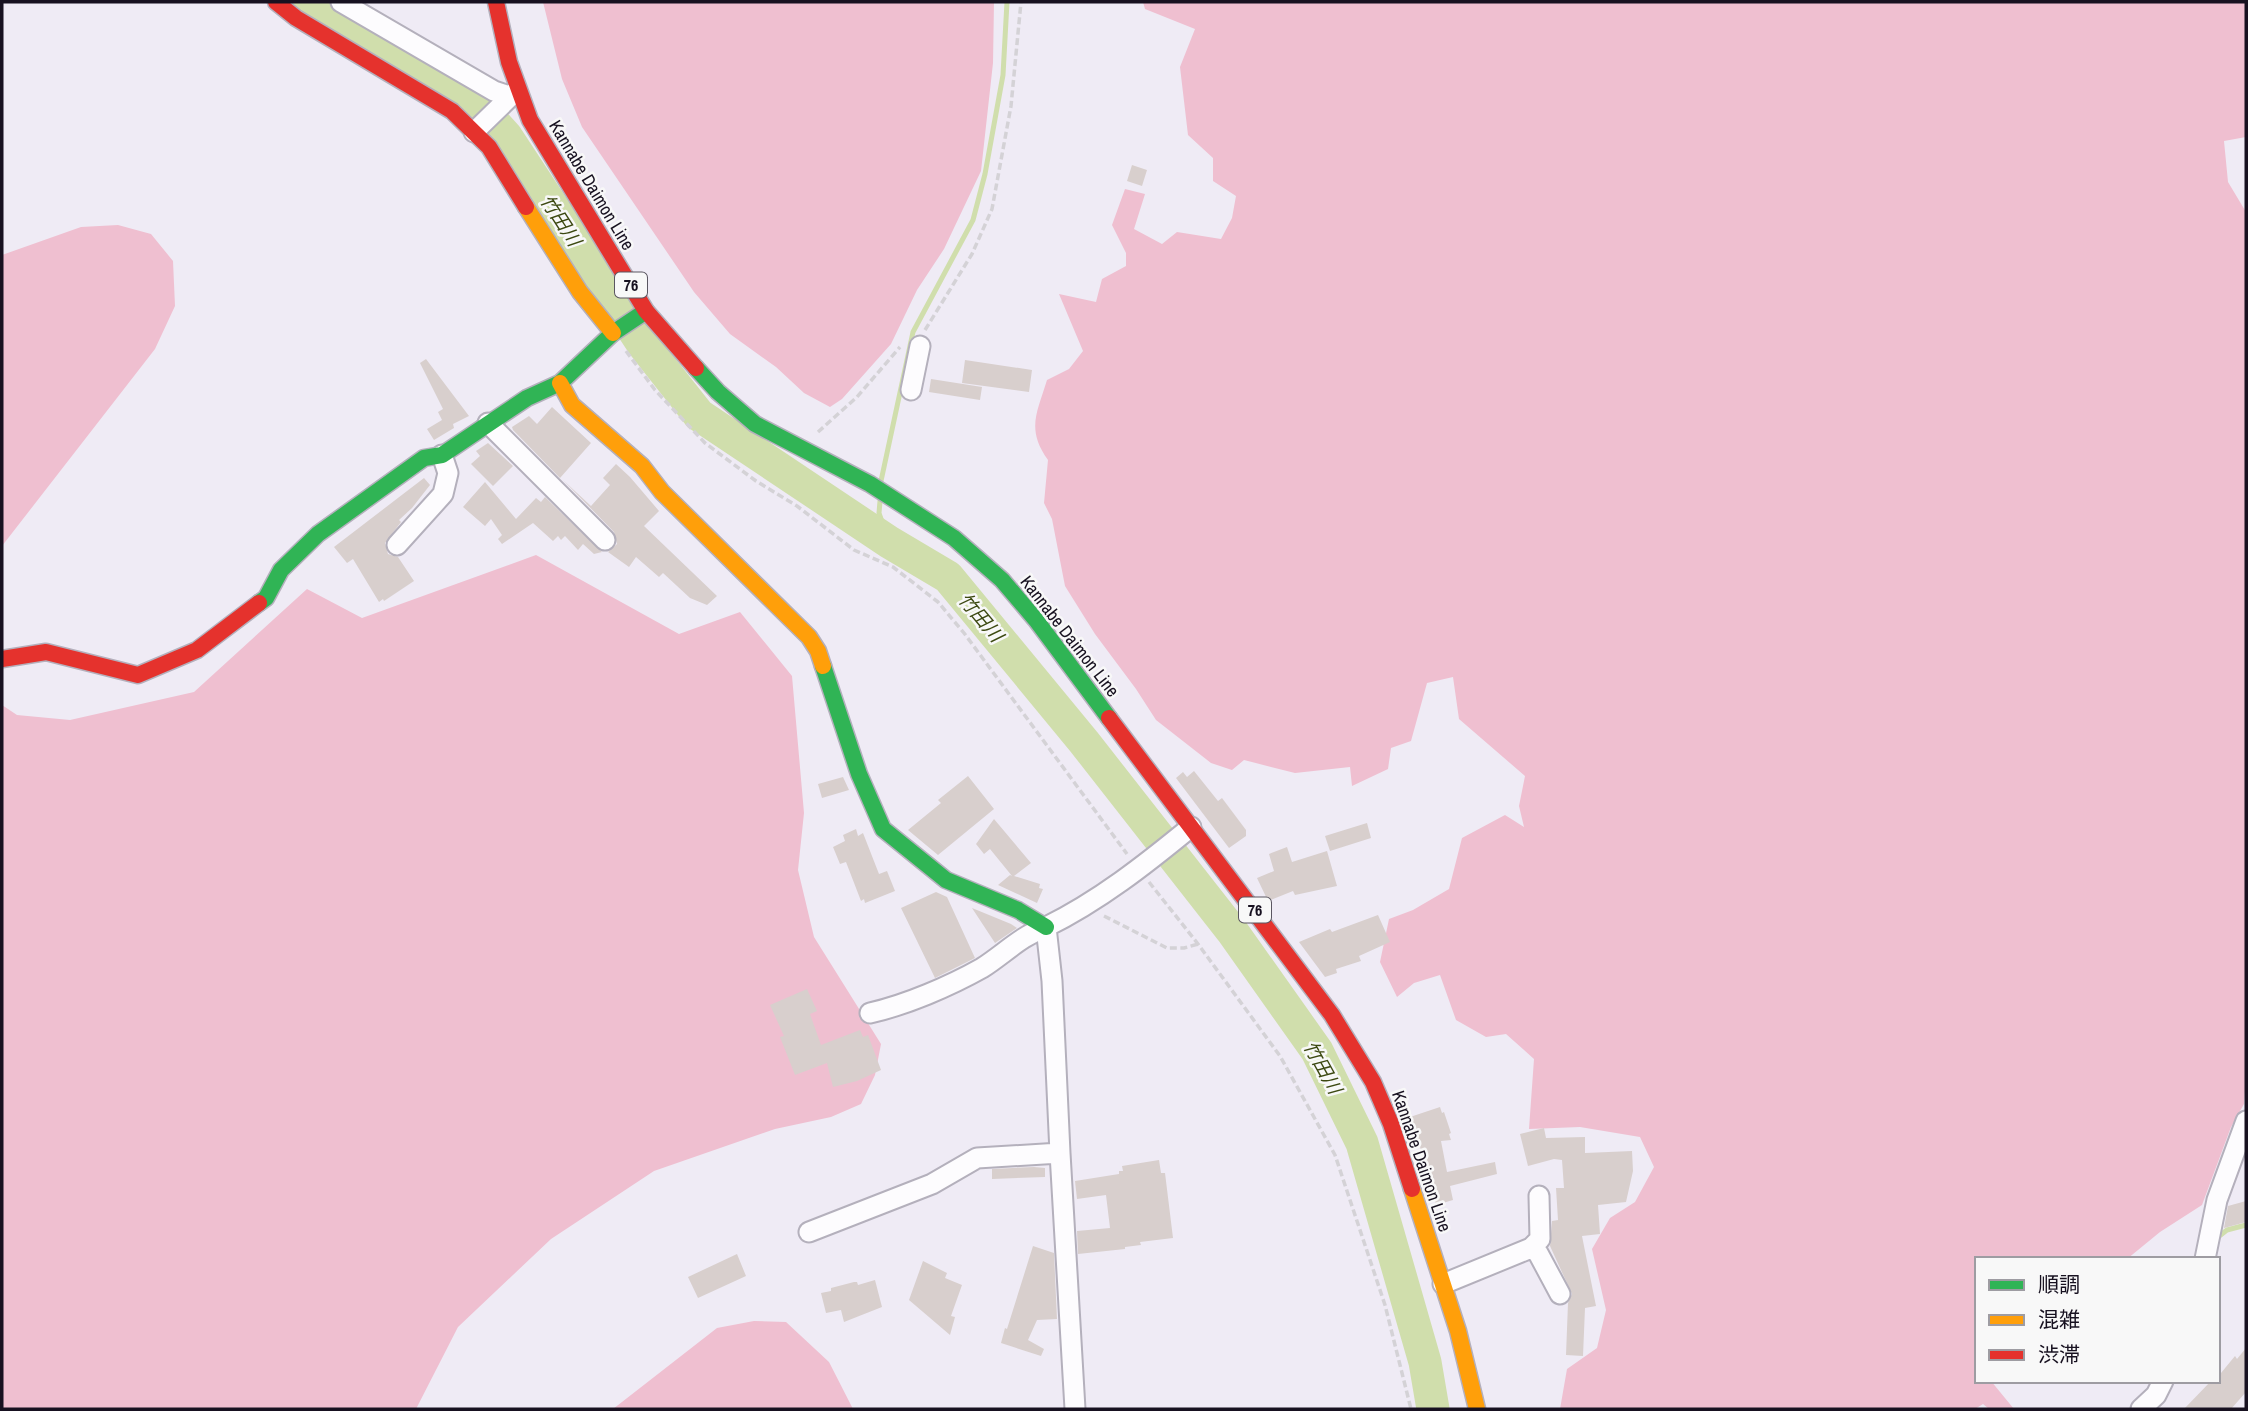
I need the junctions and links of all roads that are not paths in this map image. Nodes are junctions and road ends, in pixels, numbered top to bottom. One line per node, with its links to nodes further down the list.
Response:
1 (276, 2): 5 (street)
2 (341, 2): 4 (street)
3 (496, 2): 4 (street, Kannabe Daimon Line / 76)
4 (509, 97): 5 (street); 6 (street, Kannabe Daimon Line / 76)
5 (476, 130): 7 (street)
6 (641, 314): 7 (street); 16 (street, Kannabe Daimon Line / 76)
7 (615, 332): 9 (street)
8 (913, 345): 10 (street)
9 (560, 383): 11 (street); 17 (street)
10 (911, 390)
11 (488, 423): 12 (street); 13 (street)
12 (442, 455): 14 (street); 15 (street)
13 (605, 540)
14 (397, 545)
15 (2, 659)
16 (1186, 831): 17 (street); 25 (street, Kannabe Daimon Line / 76)
17 (1046, 927): 18 (street); 20 (street)
18 (870, 1013)
19 (2246, 1121): 24 (street)
20 (1060, 1153): 22 (street); 28 (street)
21 (1539, 1196): 23 (street)
22 (810, 1232)
23 (1531, 1248): 25 (street); 26 (street)
24 (2205, 1257)
25 (1443, 1284): 29 (street, Kannabe Daimon Line / 76)
26 (1560, 1294)
27 (2162, 1383): 30 (street)
28 (1075, 1409)
29 (1477, 1409)
30 (2141, 1409)

